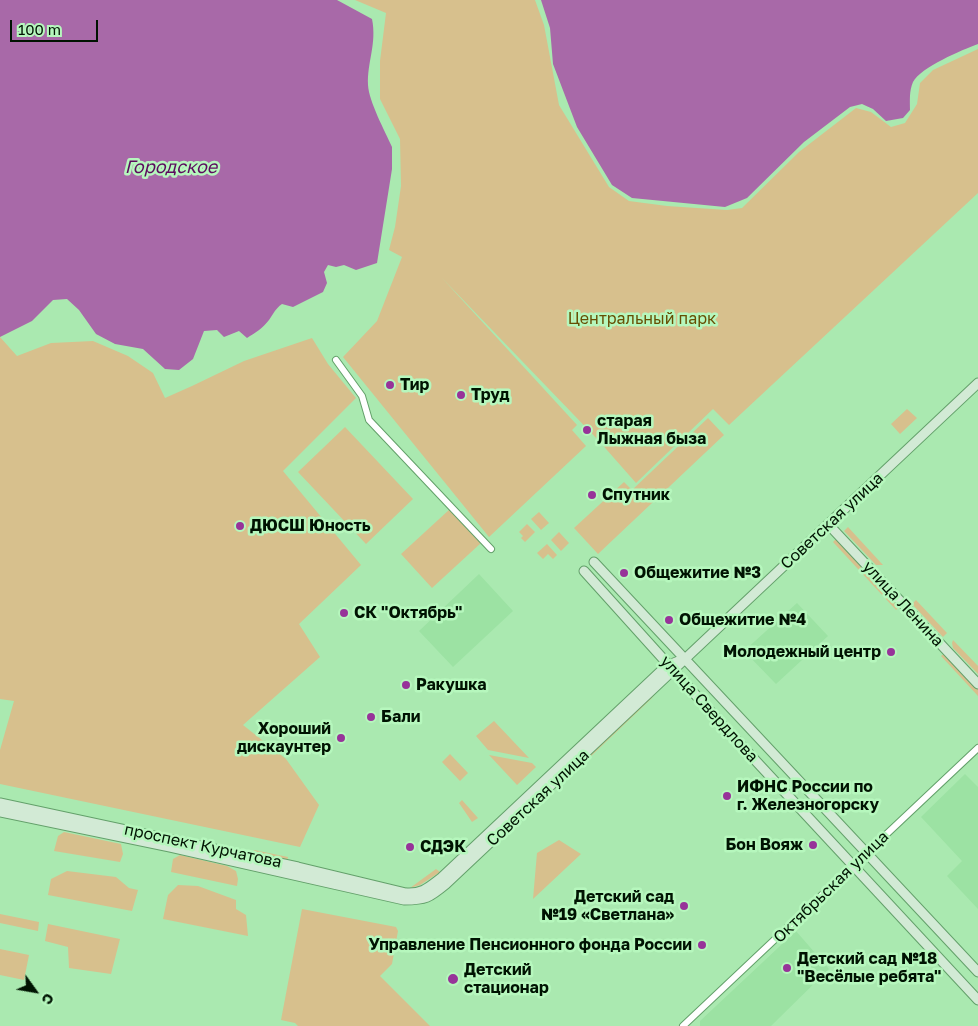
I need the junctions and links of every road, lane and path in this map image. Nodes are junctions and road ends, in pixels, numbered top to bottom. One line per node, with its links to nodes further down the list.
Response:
1 (336, 360): 4 (street)
2 (978, 384): 3 (main road, Советская улица)
3 (828, 524): 7 (main road, Советская улица); 9 (main road, улица Ленина)
4 (491, 549)
5 (594, 562): 7 (main road, улица Свердлова)
6 (584, 571): 8 (main road, улица Свердлова)
7 (686, 658): 8 (main road, Советская улица); 13 (main road, улица Свердлова)
8 (671, 668): 14 (main road, улица Свердлова); 16 (main road, Советская улица)
9 (978, 684)
10 (978, 748): 13 (street, Октябрьская улица)
11 (0, 803): 15 (main road, проспект Курчатова)
12 (0, 812): 15 (main road, проспект Курчатова)
13 (867, 853): 14 (street, Октябрьская улица); 17 (main road, улица Свердлова)
14 (853, 866): 18 (main road, улица Свердлова); 19 (street, Октябрьская улица)
15 (297, 872): 16 (main road, проспект Курчатова)
16 (405, 896)
17 (978, 972)
18 (978, 1000)
19 (683, 1026)

